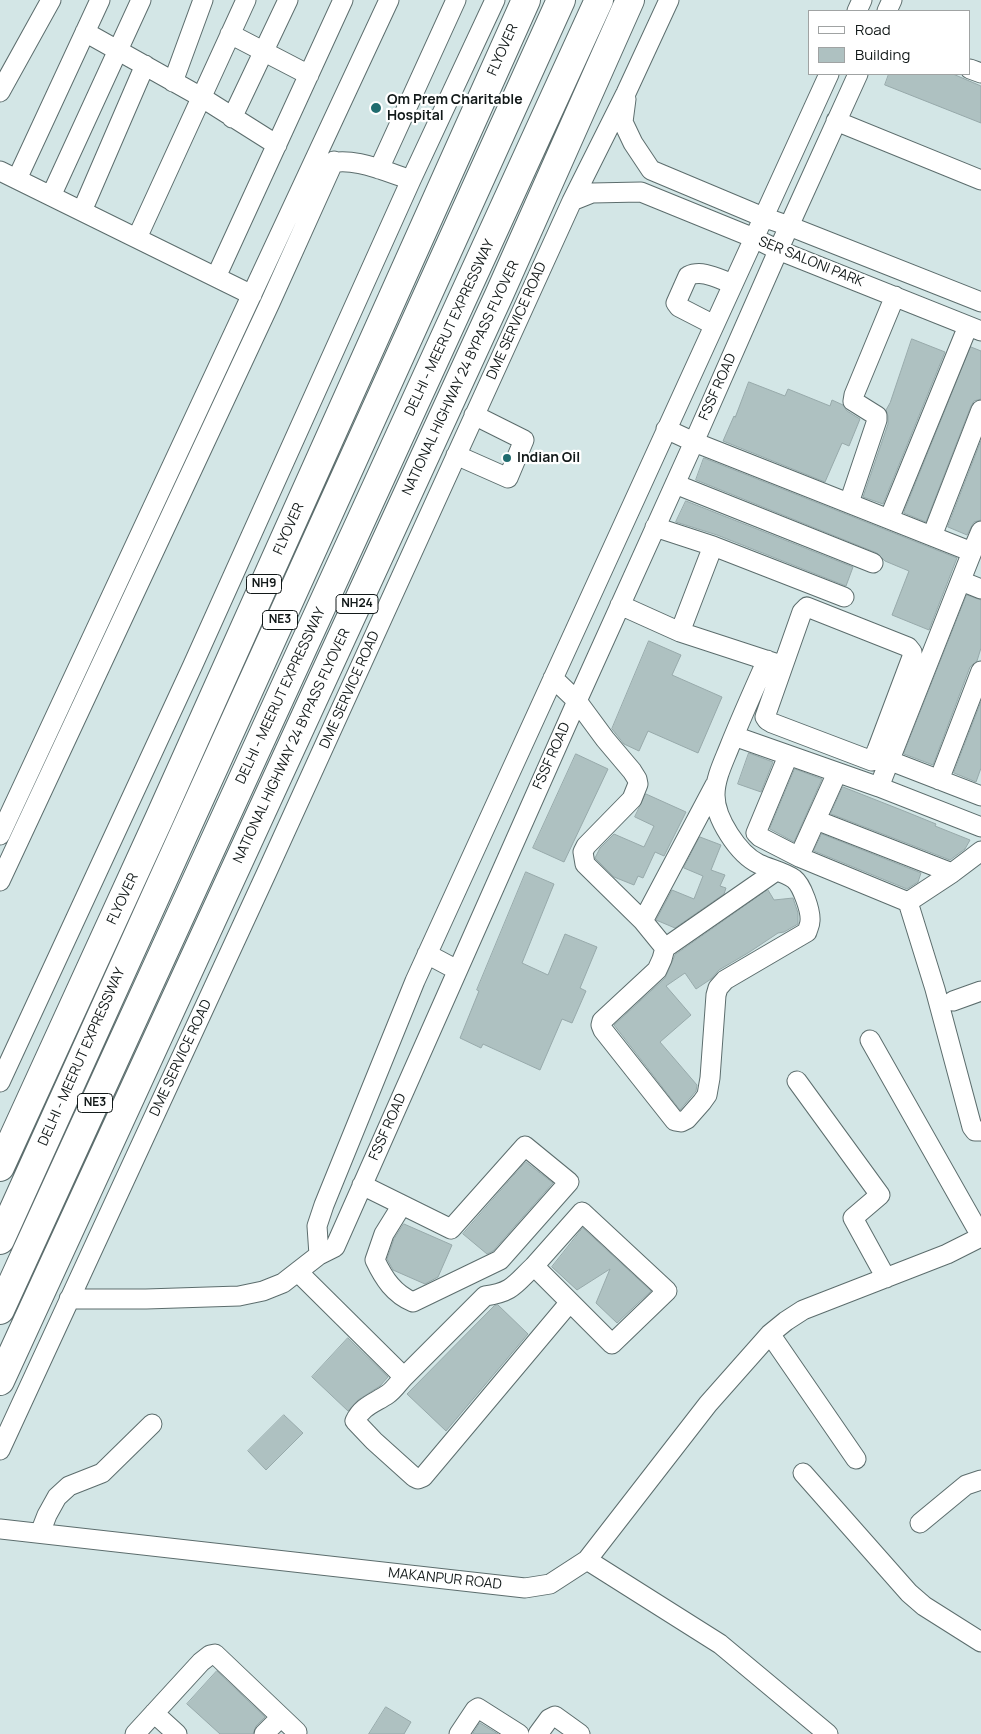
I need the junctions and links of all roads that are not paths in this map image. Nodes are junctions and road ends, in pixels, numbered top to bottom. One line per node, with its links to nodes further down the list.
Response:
1 (51, 0): 25 (street)
2 (100, 0): 16 (street)
3 (141, 0): 18 (street)
4 (203, 0): 24 (street)
5 (246, 0): 17 (street)
6 (288, 0): 19 (street)
7 (343, 0): 21 (street)
8 (389, 0): 32 (street)
9 (456, 0): 33 (street)
10 (495, 0): 36 (street)
11 (526, 0): 105 (highway, FLYOVER / NH9)
12 (561, 0): 109 (highway, DELHI - MEERUT EXPRESSWAY / NE3)
13 (599, 0): 116 (highway, DELHI - MEERUT EXPRESSWAY / NE3)
14 (630, 0): 119 (highway, NATIONAL HIGHWAY 24 BYPASS FLYOVER / NH24)
15 (670, 0): 26 (street, DME SERVICE ROAD)
16 (85, 32): 18 (street); 35 (street)
17 (230, 34): 19 (street); 27 (street)
18 (118, 50): 20 (street); 38 (street)
19 (264, 51): 21 (street); 28 (street)
20 (145, 65): 24 (street); 40 (street)
21 (309, 75): 30 (street)
22 (829, 75): 41 (street, FSSF ROAD)
23 (858, 75): 29 (street, FSSF ROAD)
24 (173, 82): 27 (street)
25 (0, 92)
26 (626, 93): 39 (street, DME SERVICE ROAD); 41 (street)
27 (200, 97): 28 (street); 43 (street)
28 (232, 118): 30 (street)
29 (836, 121): 37 (street); 42 (street, FSSF ROAD)
30 (277, 145): 46 (street)
31 (334, 161): 32 (street); 33 (street); 54 (street)
32 (310, 169): 48 (street)
33 (379, 169): 36 (street)
34 (0, 171): 35 (street)
35 (17, 179): 38 (street)
36 (411, 180): 103 (street)
37 (981, 180)
38 (51, 196): 40 (street)
39 (572, 201): 44 (street, SER SALONI PARK); 56 (street, DME SERVICE ROAD)
40 (82, 211): 43 (street)
41 (763, 217): 42 (street); 44 (street, FSSF ROAD)
42 (789, 226): 45 (street, FSSF ROAD); 50 (street)
43 (137, 238): 46 (street)
44 (754, 238): 45 (street, SER SALONI PARK); 47 (street, FSSF ROAD)
45 (778, 250): 49 (street, SER SALONI PARK); 58 (street, FSSF ROAD)
46 (216, 277): 48 (street)
47 (733, 284): 51 (street, FSSF ROAD); 51 (street)
48 (252, 295): 53 (street)
49 (895, 296): 52 (street, SER SALONI PARK); 61 (street)
50 (981, 302)
51 (714, 325): 57 (street, FSSF ROAD)
52 (974, 328): 62 (street)
53 (221, 361): 54 (street); 88 (street)
54 (239, 368): 93 (street)
55 (981, 410): 65 (street)
56 (474, 415): 59 (street, DME SERVICE ROAD); 59 (street)
57 (666, 429): 58 (street); 76 (street, FSSF ROAD)
58 (694, 442): 60 (street, FSSF ROAD); 61 (street)
59 (456, 455): 114 (street, DME SERVICE ROAD)
60 (675, 484): 63 (street, FSSF ROAD); 68 (street)
61 (849, 503): 62 (street)
62 (889, 519): 65 (street)
63 (655, 527): 66 (street); 72 (street, FSSF ROAD)
64 (981, 532): 67 (street)
65 (932, 536): 67 (street)
66 (713, 546): 71 (street); 73 (street)
67 (972, 552): 69 (street)
68 (874, 563)
69 (961, 581): 70 (street); 80 (street)
70 (981, 589)
71 (844, 597)
72 (620, 605): 73 (street); 77 (street, FSSF ROAD)
73 (680, 632): 74 (street)
74 (775, 663): 74 (street); 78 (street)
75 (981, 671): 82 (street)
76 (553, 678): 77 (street); 97 (street, FSSF ROAD)
77 (577, 701): 95 (street); 98 (street, FSSF ROAD)
78 (734, 736): 79 (street); 83 (street)
79 (788, 756): 81 (street); 90 (street)
80 (888, 760): 82 (street); 84 (street)
81 (837, 773): 84 (street); 86 (street)
82 (939, 780): 85 (street)
83 (717, 782): 91 (street); 95 (street)
84 (879, 787): 87 (street)
85 (981, 796)
86 (816, 820): 90 (street); 92 (street)
87 (981, 827)
88 (0, 835)
89 (981, 851): 92 (street)
90 (799, 857): 94 (street)
91 (776, 871): 96 (street); 96 (street)
92 (952, 873): 94 (street)
93 (0, 881)
94 (908, 902): 104 (street)
95 (643, 921): 96 (street)
96 (665, 948)
97 (427, 954): 98 (street); 110 (street, FSSF ROAD)
98 (457, 970): 106 (street, FSSF ROAD)
99 (981, 991): 100 (street)
100 (953, 1000)
101 (870, 1040): 108 (street)
102 (798, 1081): 113 (street)
103 (0, 1082)
104 (981, 1131)
105 (0, 1167)
106 (362, 1185): 107 (street); 110 (street, FSSF ROAD)
107 (402, 1204): 107 (street)
108 (981, 1236): 113 (street, MAKANPUR ROAD)
109 (0, 1240)
110 (319, 1255): 112 (street, FSSF ROAD)
111 (534, 1266): 115 (street); 115 (street); 118 (street)
112 (298, 1272): 114 (street, FSSF ROAD); 118 (street)
113 (886, 1278): 117 (street, MAKANPUR ROAD)
114 (69, 1299): 121 (street, DME SERVICE ROAD)
115 (570, 1302): 118 (street)
116 (0, 1310)
117 (770, 1334): 122 (street); 128 (street, MAKANPUR ROAD)
118 (404, 1377)
119 (0, 1382)
120 (152, 1424): 127 (street)
121 (0, 1450)
122 (856, 1459)
123 (804, 1473): 129 (street)
124 (981, 1480): 125 (street)
125 (920, 1523)
126 (0, 1529): 127 (street, MAKANPUR ROAD)
127 (40, 1533): 128 (street, MAKANPUR ROAD)
128 (587, 1560): 140 (street)
129 (981, 1642)
130 (154, 1713): 131 (street); 132 (street); 133 (street)
131 (281, 1716): 134 (street); 135 (street)
132 (135, 1734)
133 (177, 1734)
134 (264, 1734)
135 (298, 1734)
136 (459, 1734): 137 (street)
137 (519, 1734)
138 (538, 1734): 139 (street)
139 (580, 1734)
140 (828, 1734)

